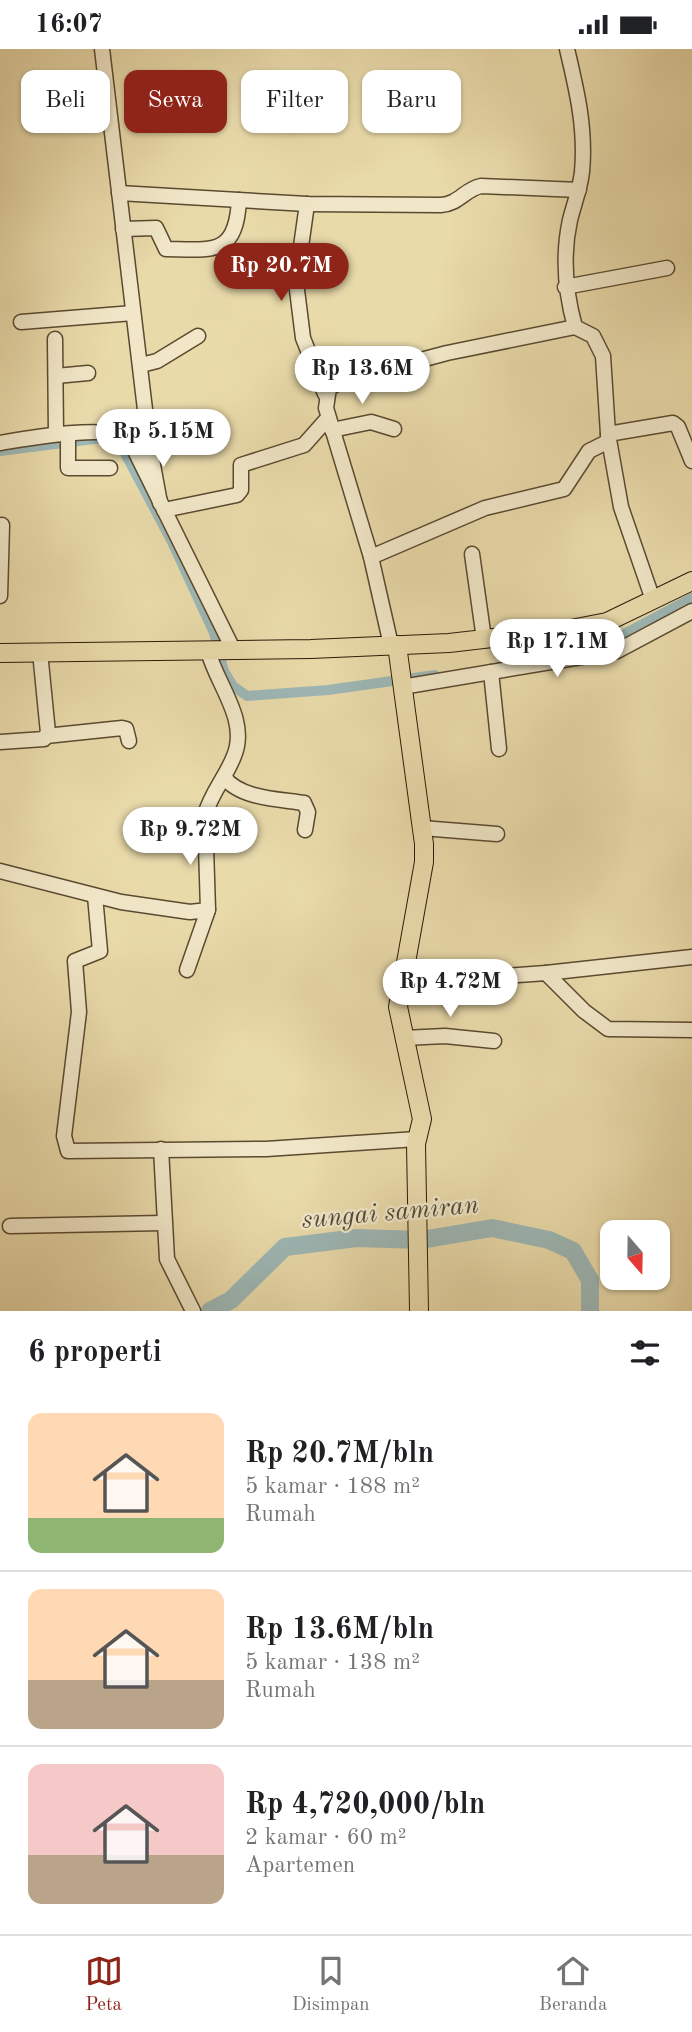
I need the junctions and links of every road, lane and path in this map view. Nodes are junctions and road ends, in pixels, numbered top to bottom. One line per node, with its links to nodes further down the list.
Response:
1 (102, 49): 4 (street)
2 (567, 49): 3 (street)
3 (579, 190): 6 (street); 9 (street)
4 (119, 193): 5 (street); 7 (street)
5 (239, 200): 6 (street); 7 (street)
6 (307, 204): 18 (street)
7 (123, 229): 10 (street)
8 (667, 268): 9 (street)
9 (565, 287): 12 (street)
10 (133, 313): 11 (street); 15 (street)
11 (20, 323)
12 (575, 327): 18 (street); 22 (street)
13 (198, 335): 15 (street)
14 (55, 339): 17 (street)
15 (141, 365): 24 (street)
16 (88, 373): 17 (street)
17 (56, 376): 21 (street)
18 (325, 394): 19 (street)
19 (330, 424): 20 (street); 28 (street); 31 (street)
20 (394, 429)
21 (64, 438): 23 (street); 25 (street); 27 (street)
22 (609, 438): 26 (street); 31 (street); 34 (street)
23 (0, 443)
24 (149, 443): 25 (street); 28 (street)
25 (135, 451): 28 (street)
26 (692, 461)
27 (110, 468)
28 (162, 507): 38 (street)
29 (2, 525): 33 (street)
30 (472, 554): 36 (street)
31 (371, 557): 37 (street)
32 (692, 581): 34 (main road)
33 (0, 596)
34 (653, 600): 36 (main road)
35 (692, 611): 41 (street)
36 (484, 639): 37 (main road)
37 (394, 645): 38 (main road); 42 (main road)
38 (221, 651): 39 (main road); 47 (street)
39 (40, 652): 40 (main road); 43 (street)
40 (0, 653)
41 (491, 672): 42 (street); 46 (street)
42 (401, 680): 48 (main road)
43 (47, 731): 44 (street); 45 (street)
44 (129, 741)
45 (0, 742)
46 (499, 749)
47 (224, 777): 49 (street); 53 (street)
48 (422, 828): 50 (street); 57 (main road)
49 (305, 830)
50 (497, 834)
51 (0, 871): 52 (street)
52 (94, 896): 53 (street); 62 (street)
53 (208, 910): 55 (street)
54 (692, 957): 56 (street)
55 (187, 970)
56 (546, 973): 57 (street); 58 (street)
57 (401, 979): 59 (main road)
58 (692, 1030)
59 (404, 1038): 60 (street); 61 (main road)
60 (494, 1041)
61 (417, 1139): 62 (street); 66 (main road)
62 (161, 1149): 63 (street)
63 (163, 1223): 64 (street); 65 (street)
64 (10, 1226)
65 (193, 1311)
66 (419, 1311)

